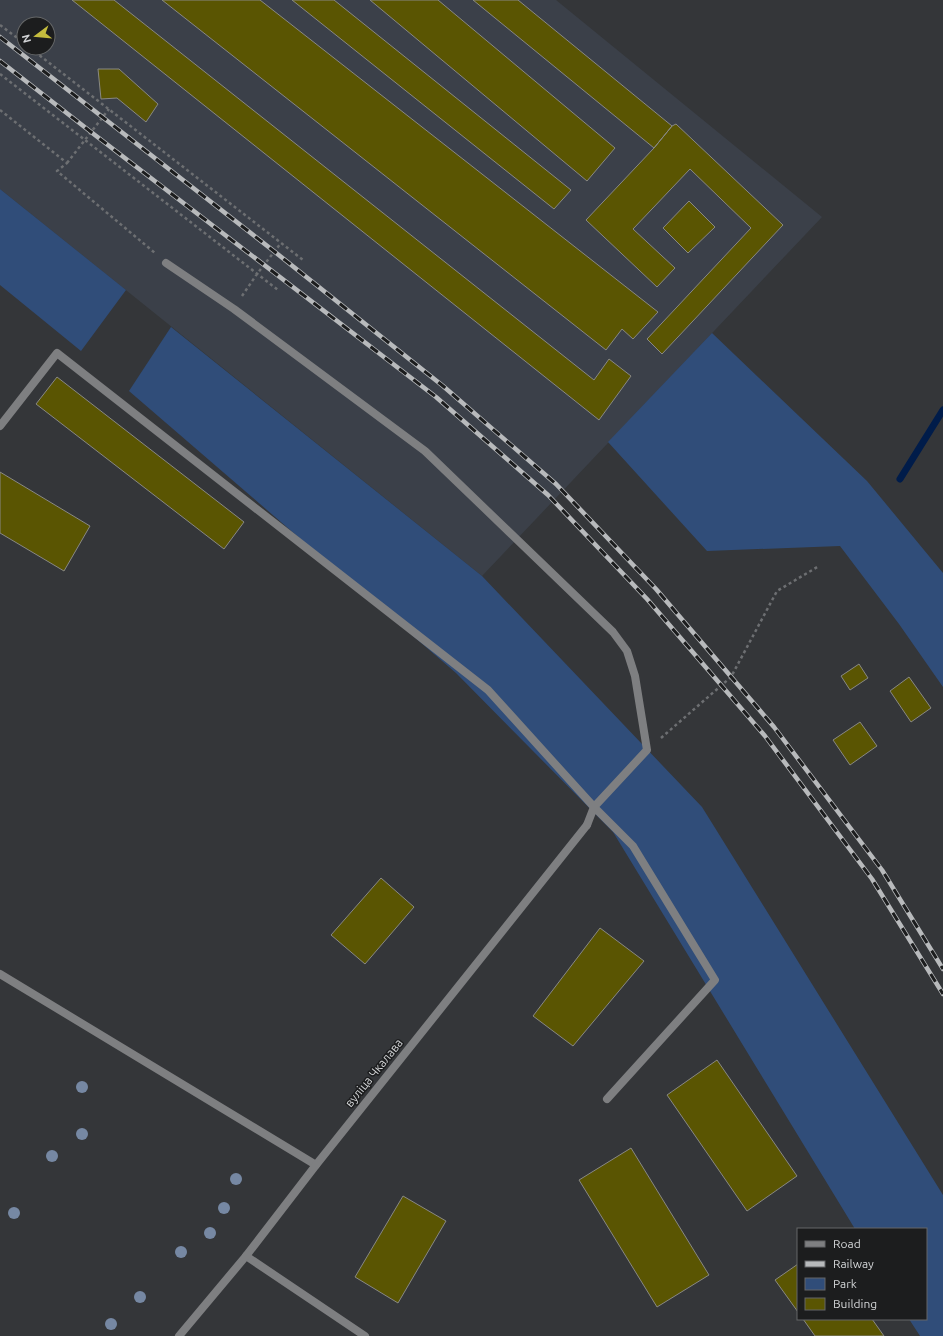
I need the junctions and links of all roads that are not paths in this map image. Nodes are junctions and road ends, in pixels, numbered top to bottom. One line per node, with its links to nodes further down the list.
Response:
1 (166, 263): 3 (street)
2 (0, 426): 3 (street)
3 (594, 807): 5 (street); 6 (street, вуліца Чкалава)
4 (0, 974): 6 (street)
5 (607, 1099)
6 (316, 1165): 7 (street, вуліца Чкалава)
7 (246, 1256): 8 (street, вуліца Чкалава); 9 (street)
8 (179, 1336)
9 (365, 1336)

